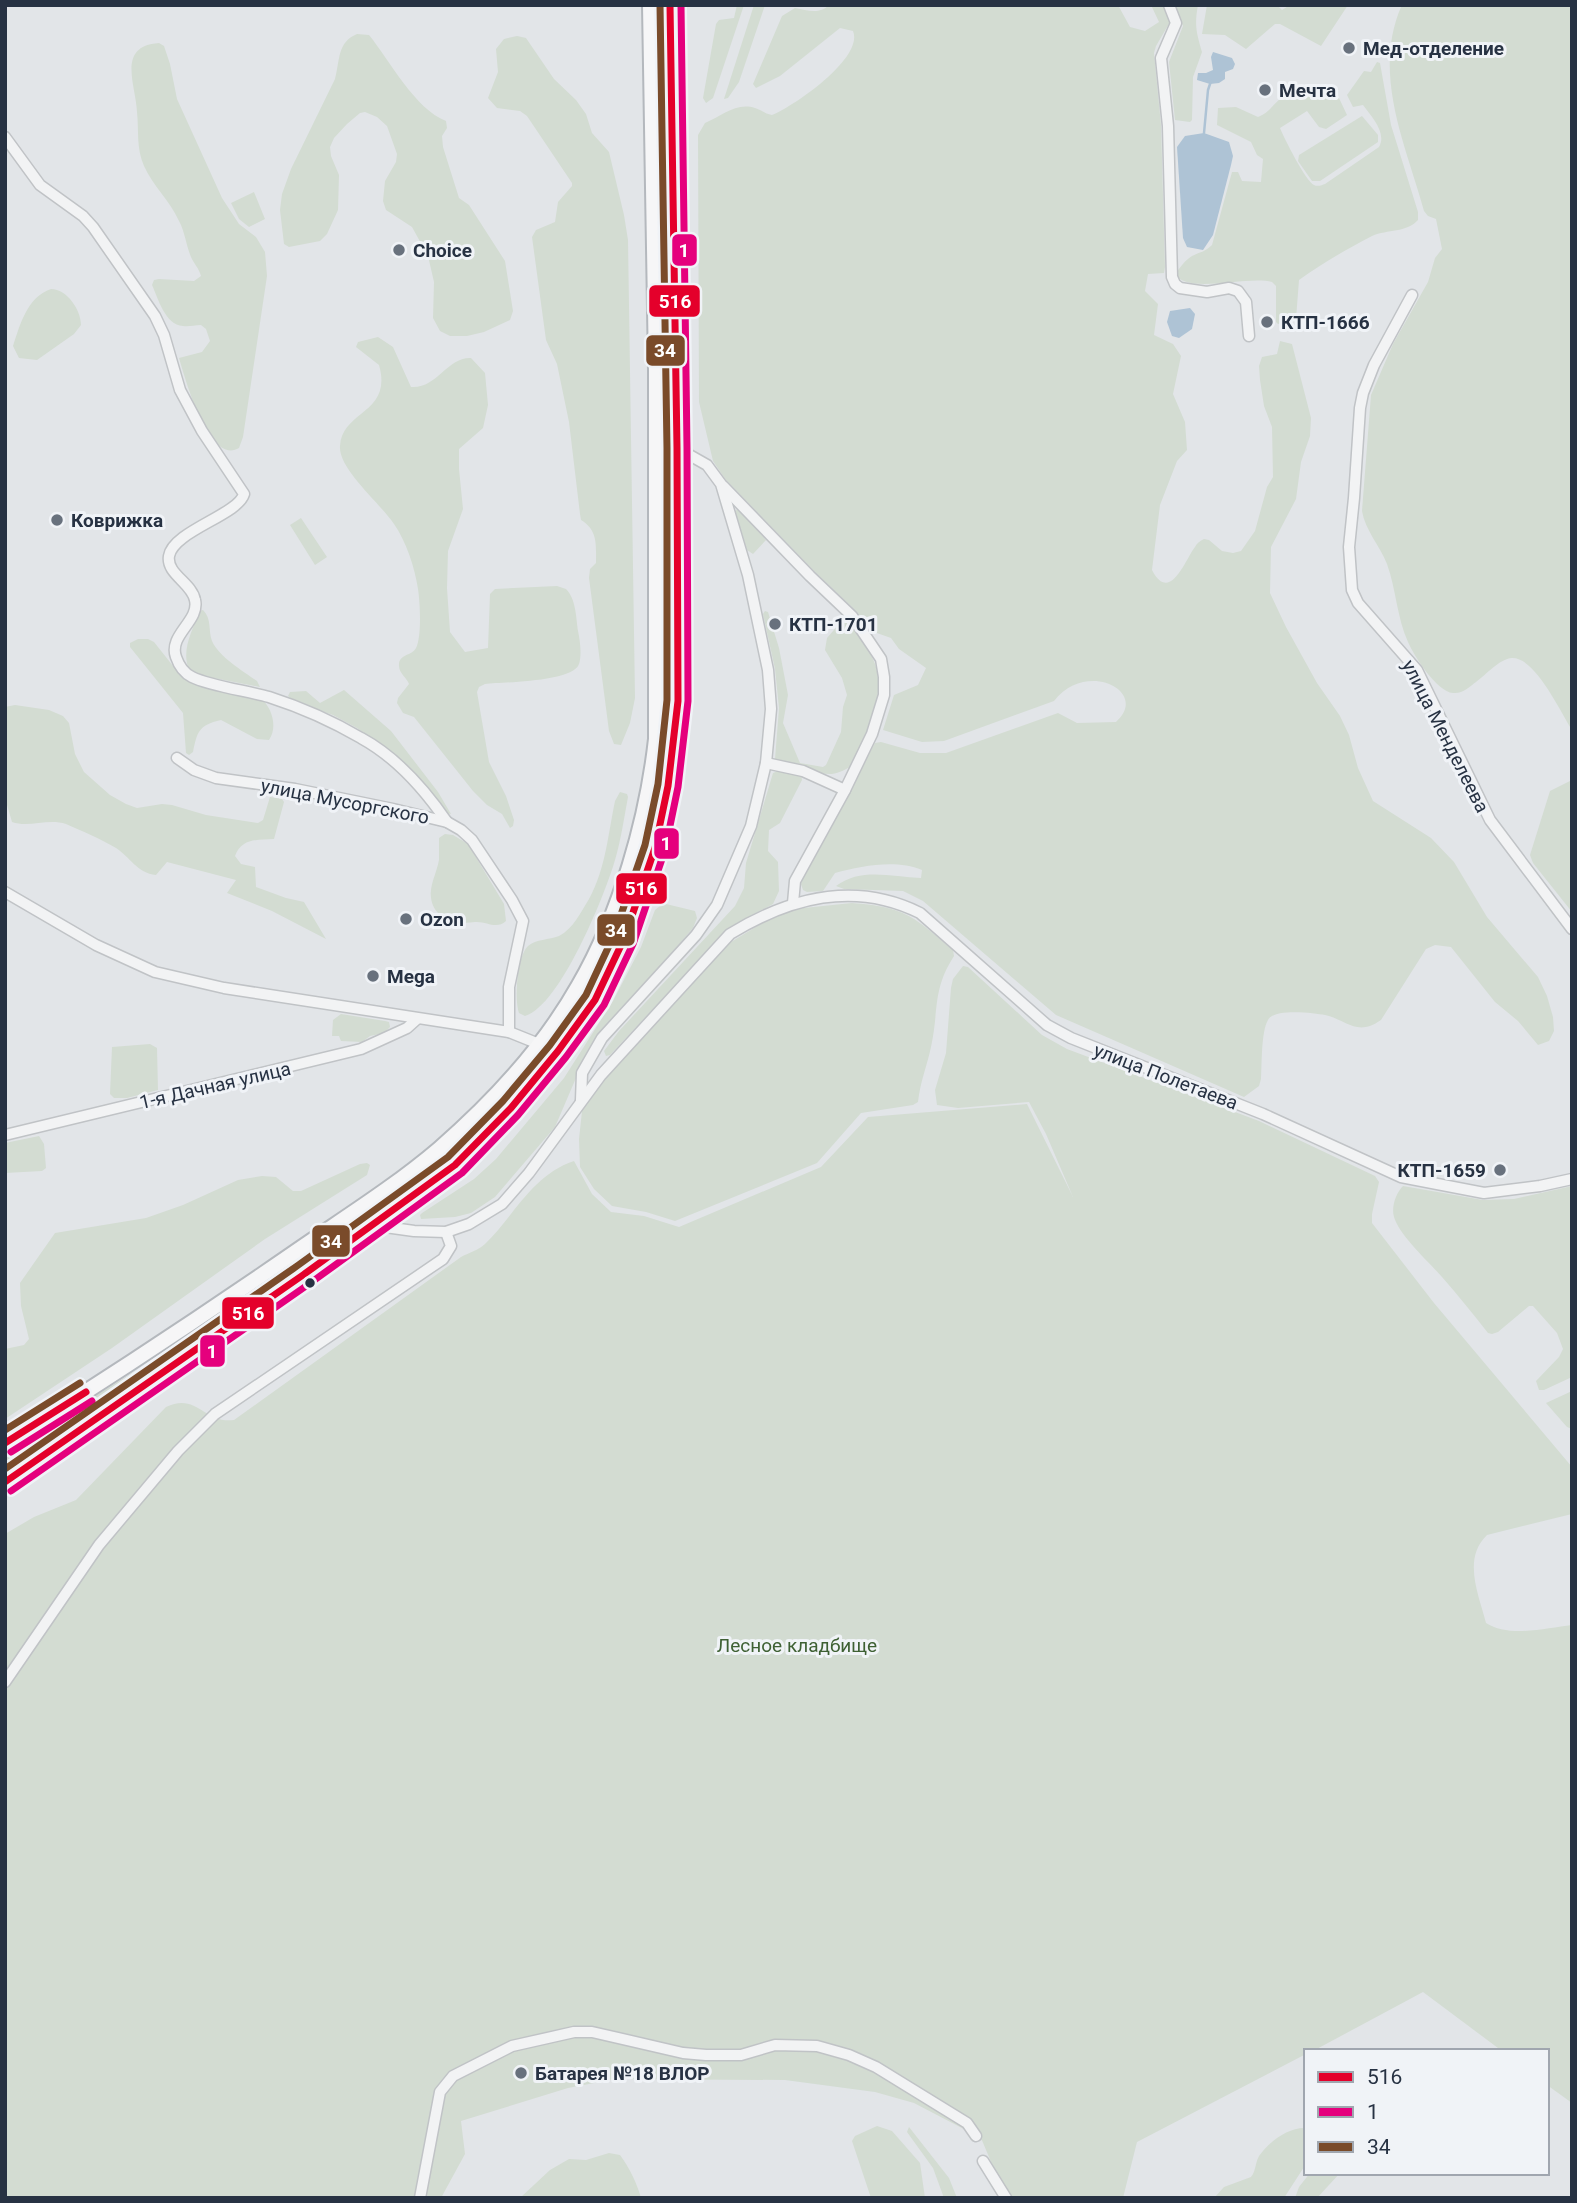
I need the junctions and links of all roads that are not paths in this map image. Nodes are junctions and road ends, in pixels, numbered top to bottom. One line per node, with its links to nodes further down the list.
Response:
1 (650, 5): 18 (highway)
2 (670, 5): 7 (highway)
3 (1169, 5): 6 (street)
4 (5, 136): 12 (street)
5 (1412, 295): 15 (street, улица Менделеева)
6 (1249, 336)
7 (677, 448): 8 (street); 22 (highway)
8 (721, 484): 10 (street); 11 (street)
9 (177, 758): 12 (street, улица Мусоргского)
10 (766, 763): 11 (street); 19 (street)
11 (845, 790): 14 (street)
12 (447, 822): 17 (street, улица Мусоргского)
13 (5, 892): 16 (street)
14 (793, 903): 19 (street, улица Полетаева); 21 (street, улица Полетаева)
15 (1572, 929)
16 (417, 1019): 17 (street); 20 (street, 1-я Дачная улица)
17 (509, 1032): 18 (street)
18 (539, 1044): 24 (highway)
19 (581, 1101): 23 (street, улица Полетаева)
20 (5, 1135)
21 (1572, 1179)
22 (371, 1225): 23 (street); 25 (highway)
23 (446, 1233): 26 (street)
24 (5, 1443)
25 (5, 1482)
26 (5, 1682)
27 (976, 2136): 29 (street)
28 (983, 2161): 30 (street)
29 (420, 2198)
30 (1006, 2198)

